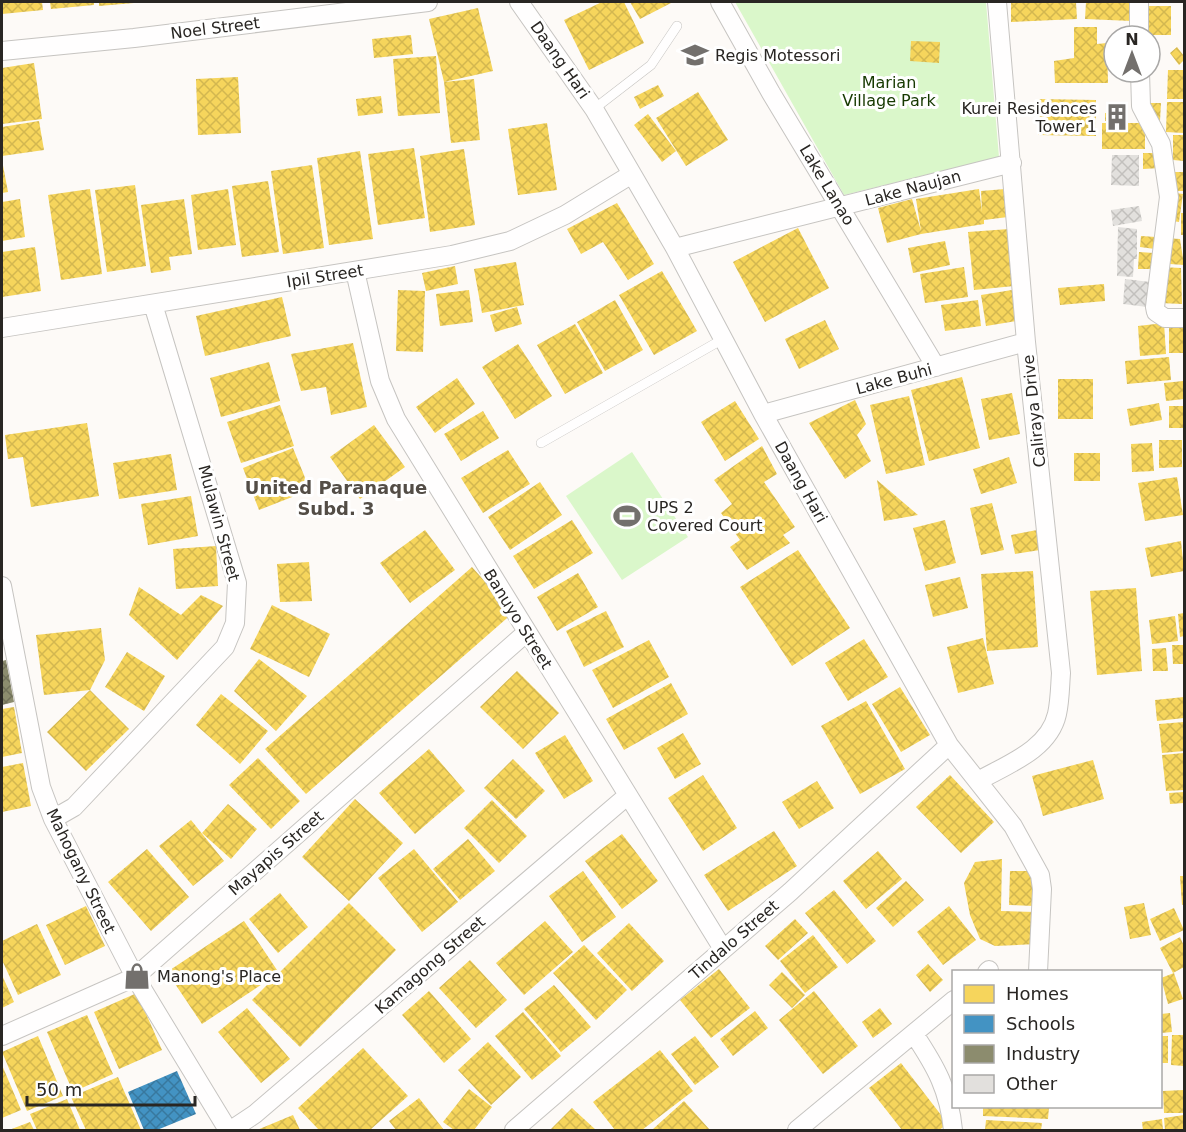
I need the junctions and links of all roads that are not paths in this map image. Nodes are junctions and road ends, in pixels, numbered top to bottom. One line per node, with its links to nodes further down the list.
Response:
1 (428, 2): 8 (street, Noel Street)
2 (519, 2): 10 (street, Daang Hari)
3 (720, 2): 13 (street, Lake Lanao)
4 (997, 2): 11 (street, Caliraya Drive)
5 (1139, 2): 6 (street)
6 (1139, 24)
7 (677, 26): 10 (lane)
8 (2, 51)
9 (1140, 84): 17 (street)
10 (594, 109): 12 (street, Daang Hari)
11 (1012, 163): 13 (street, Lake Naujan); 20 (street, Caliraya Drive)
12 (632, 174): 14 (street, Daang Hari); 15 (street, Ipil Street)
13 (841, 207): 14 (street, Lake Naujan); 21 (street, Lake Lanao)
14 (675, 248): 19 (street, Daang Hari)
15 (355, 271): 16 (street, Ipil Street); 25 (street, Banuyo Street)
16 (153, 304): 18 (street, Ipil Street); 29 (street, Mulawin Street)
17 (1185, 318)
18 (2, 328)
19 (723, 339): 22 (street, Daang Hari); 23 (lane)
20 (1026, 342): 21 (street, Lake Buhi); 27 (street, Caliraya Drive)
21 (936, 367): 22 (street, Lake Buhi)
22 (763, 414): 26 (street, Daang Hari)
23 (541, 443)
24 (2, 586): 29 (street, Mahogany Street)
25 (527, 632): 28 (street, Banuyo Street); 32 (street, Mayapis Street)
26 (949, 745): 27 (street, Daang Hari); 30 (street, Tindalo Street)
27 (978, 781): 31 (street, Daang Hari)
28 (627, 796): 30 (street, Banuyo Street); 36 (street, Kamagong Street)
29 (53, 819): 32 (street, Mahogany Street)
30 (723, 949): 37 (street, Tindalo Street)
31 (1038, 970)
32 (135, 977): 35 (street, Mayapis Street); 36 (street, Mahogany Street)
33 (952, 1002): 34 (street)
34 (914, 1034): 38 (street); 39 (street)
35 (2, 1036)
36 (229, 1131)
37 (514, 1131)
38 (797, 1131)
39 (953, 1131)

